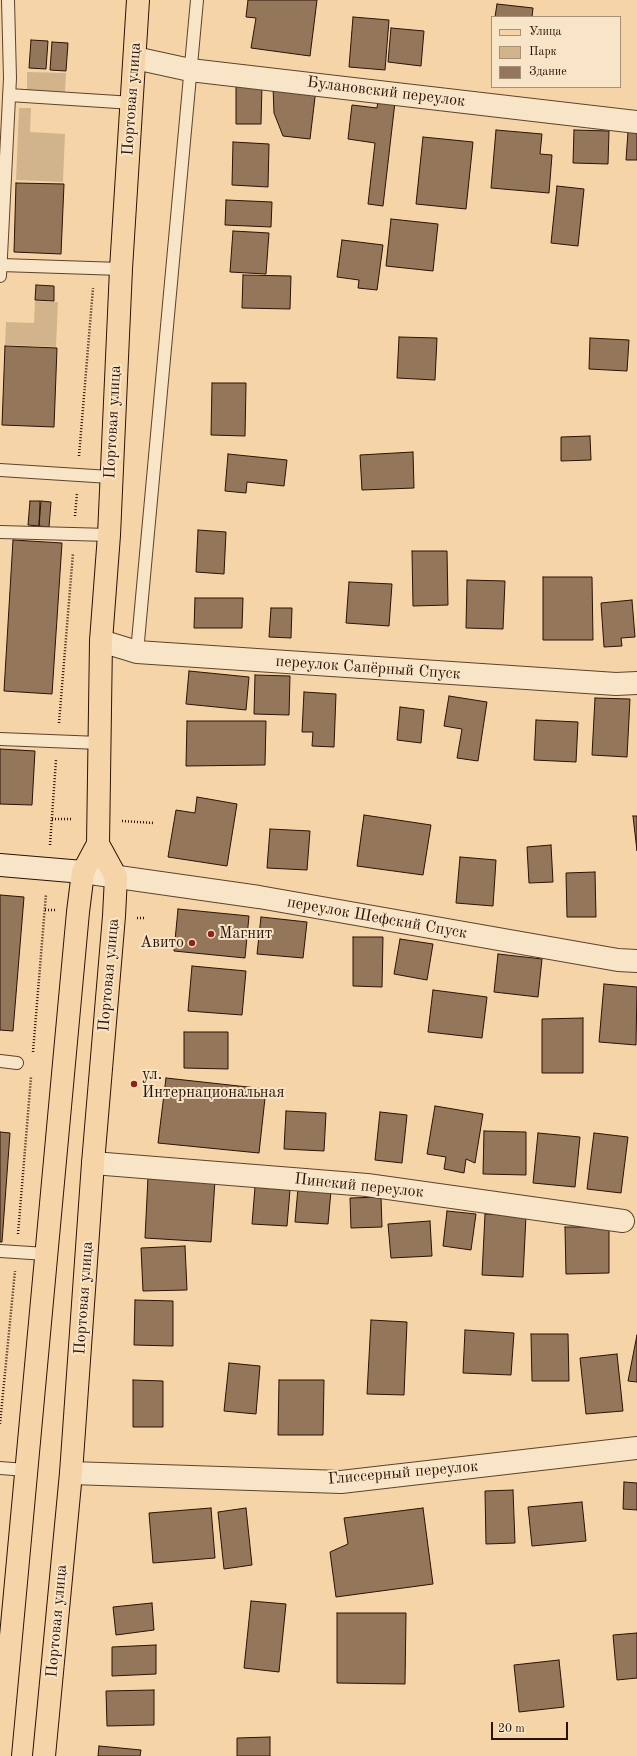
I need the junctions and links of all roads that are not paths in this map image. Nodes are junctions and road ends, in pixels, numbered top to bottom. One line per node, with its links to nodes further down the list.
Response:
1 (8, 0): 6 (lane)
2 (138, 0): 4 (main road, Портовая улица)
3 (197, 0): 5 (lane)
4 (135, 58): 5 (street, Булановский переулок); 8 (main road, Портовая улица)
5 (190, 70): 9 (street, Булановский переулок); 18 (lane)
6 (5, 78): 7 (lane)
7 (9, 95): 8 (lane); 10 (lane)
8 (133, 103): 11 (main road, Портовая улица)
9 (637, 122)
10 (0, 260): 11 (lane); 12 (lane)
11 (121, 269): 14 (main road, Портовая улица)
12 (0, 276)
13 (0, 470): 14 (lane)
14 (110, 477): 16 (main road, Портовая улица)
15 (0, 532): 16 (lane)
16 (109, 535): 17 (main road, Портовая улица)
17 (101, 641): 18 (street, переулок Сапёрный Спуск); 21 (main road, Портовая улица)
18 (137, 652): 19 (street, переулок Сапёрный Спуск)
19 (637, 683)
20 (0, 739): 21 (lane)
21 (99, 743): 22 (main road, Портовая улица)
22 (98, 844): 24 (main road, Портовая улица); 25 (main road, Портовая улица)
23 (0, 865): 24 (street, переулок Шефский Спуск)
24 (83, 872): 25 (street, переулок Шефский Спуск); 32 (main road, Портовая улица)
25 (116, 877): 26 (street, переулок Шефский Спуск); 29 (main road, Портовая улица)
26 (637, 961)
27 (0, 1061): 28 (lane)
28 (17, 1063)
29 (93, 1163): 30 (street, Пинский переулок); 36 (main road, Портовая улица)
30 (623, 1221)
31 (0, 1251): 32 (lane)
32 (46, 1254): 35 (main road, Портовая улица)
33 (637, 1448): 36 (street, Глиссерный переулок)
34 (0, 1468): 35 (lane)
35 (26, 1470): 37 (main road, Портовая улица)
36 (71, 1473): 38 (main road, Портовая улица)
37 (0, 1755)
38 (44, 1756)

